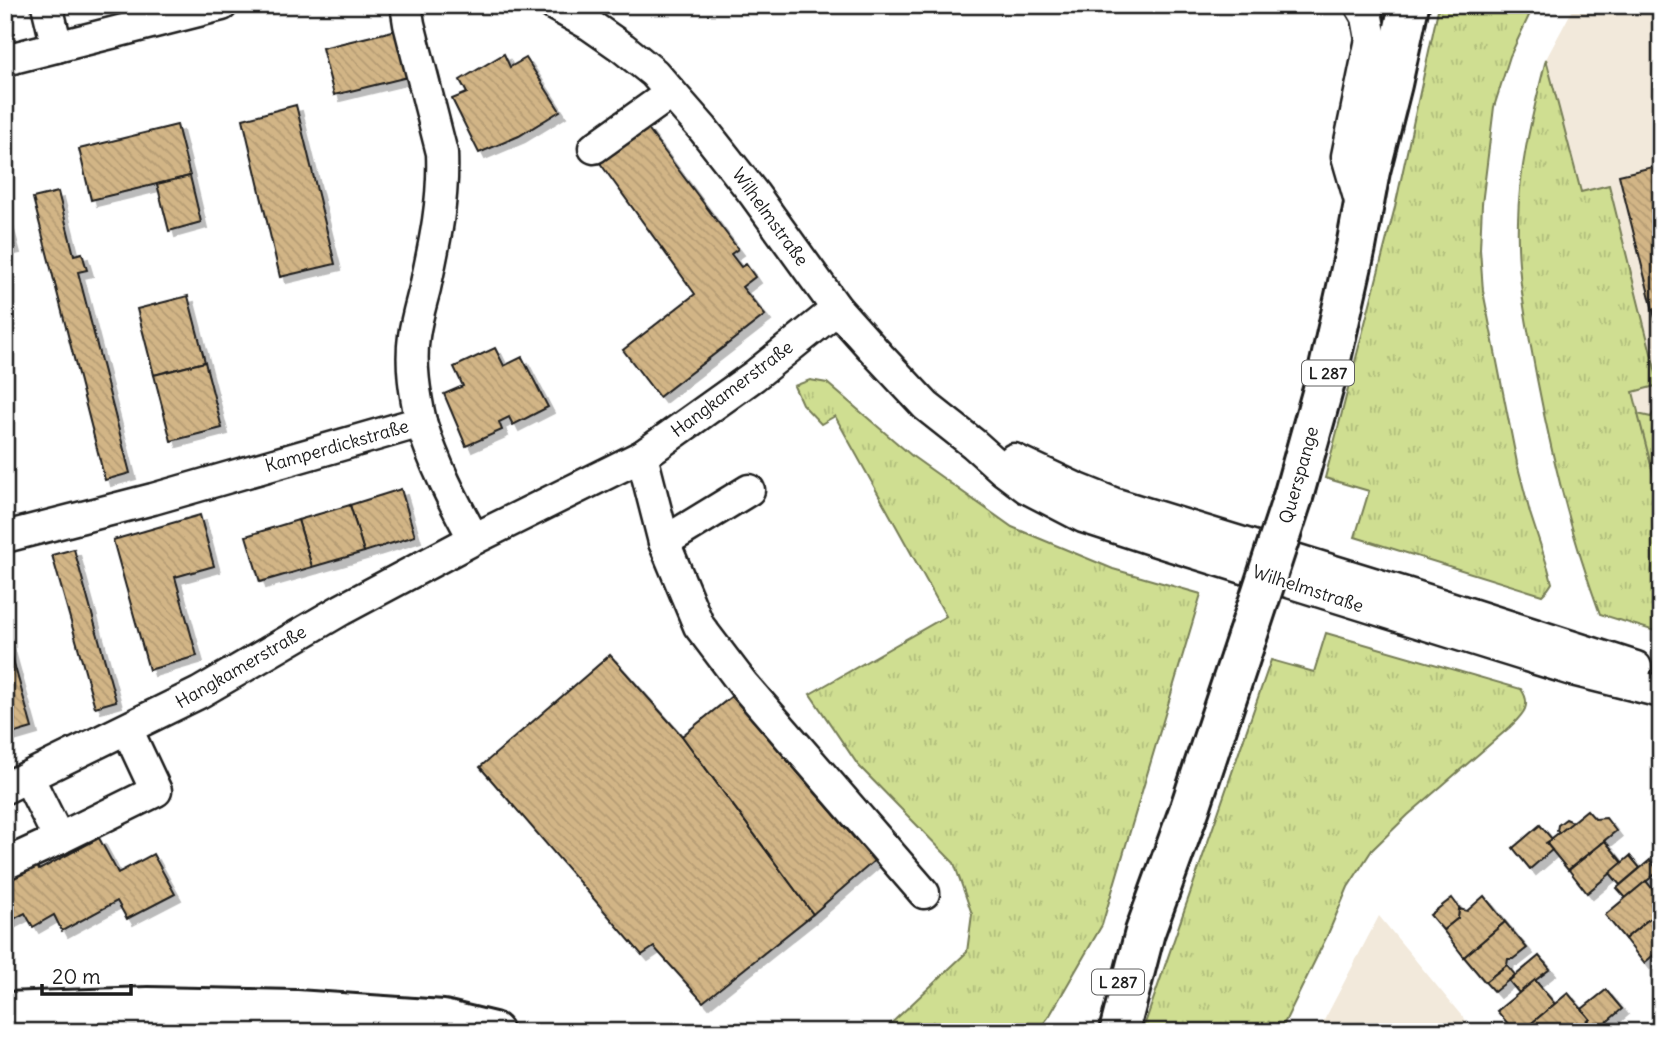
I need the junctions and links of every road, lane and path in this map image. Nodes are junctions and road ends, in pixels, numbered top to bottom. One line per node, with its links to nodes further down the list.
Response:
1 (47, 5): 8 (street)
2 (65, 5): 8 (street)
3 (222, 5): 8 (street)
4 (406, 5): 14 (street, Kamperdickstraße)
5 (554, 5): 10 (street, Wilhelmstraße)
6 (1360, 5): 12 (street)
7 (1409, 5): 12 (main road, Querspange / L 287)
8 (65, 45): 9 (street)
9 (5, 61)
10 (671, 93): 11 (street); 13 (street, Wilhelmstraße)
11 (594, 148)
12 (1363, 211): 28 (main road, Querspange / L 287, bridge)
13 (837, 309): 15 (street, Wilhelmstraße); 16 (street, Hangkamerstraße)
14 (421, 422): 18 (street, Kamperdickstraße); 19 (street)
15 (974, 444): 21 (street, Wilhelmstraße); 22 (street, Wilhelmstraße)
16 (642, 456): 19 (street, Hangkamerstraße); 20 (street)
17 (749, 490): 20 (street)
18 (5, 537)
19 (474, 539): 23 (street, Hangkamerstraße)
20 (664, 542): 27 (street)
21 (1661, 677)
22 (1661, 692)
23 (127, 729): 24 (street, Hangkamerstraße); 25 (street)
24 (17, 782): 25 (street)
25 (59, 839): 26 (street)
26 (5, 864)
27 (924, 893)
28 (1145, 932): 31 (main road, Querspange / L 287); 32 (main road, Querspange / L 287)
29 (5, 1012): 30 (main road)
30 (493, 1032)
31 (1091, 1032)
32 (1119, 1032)

